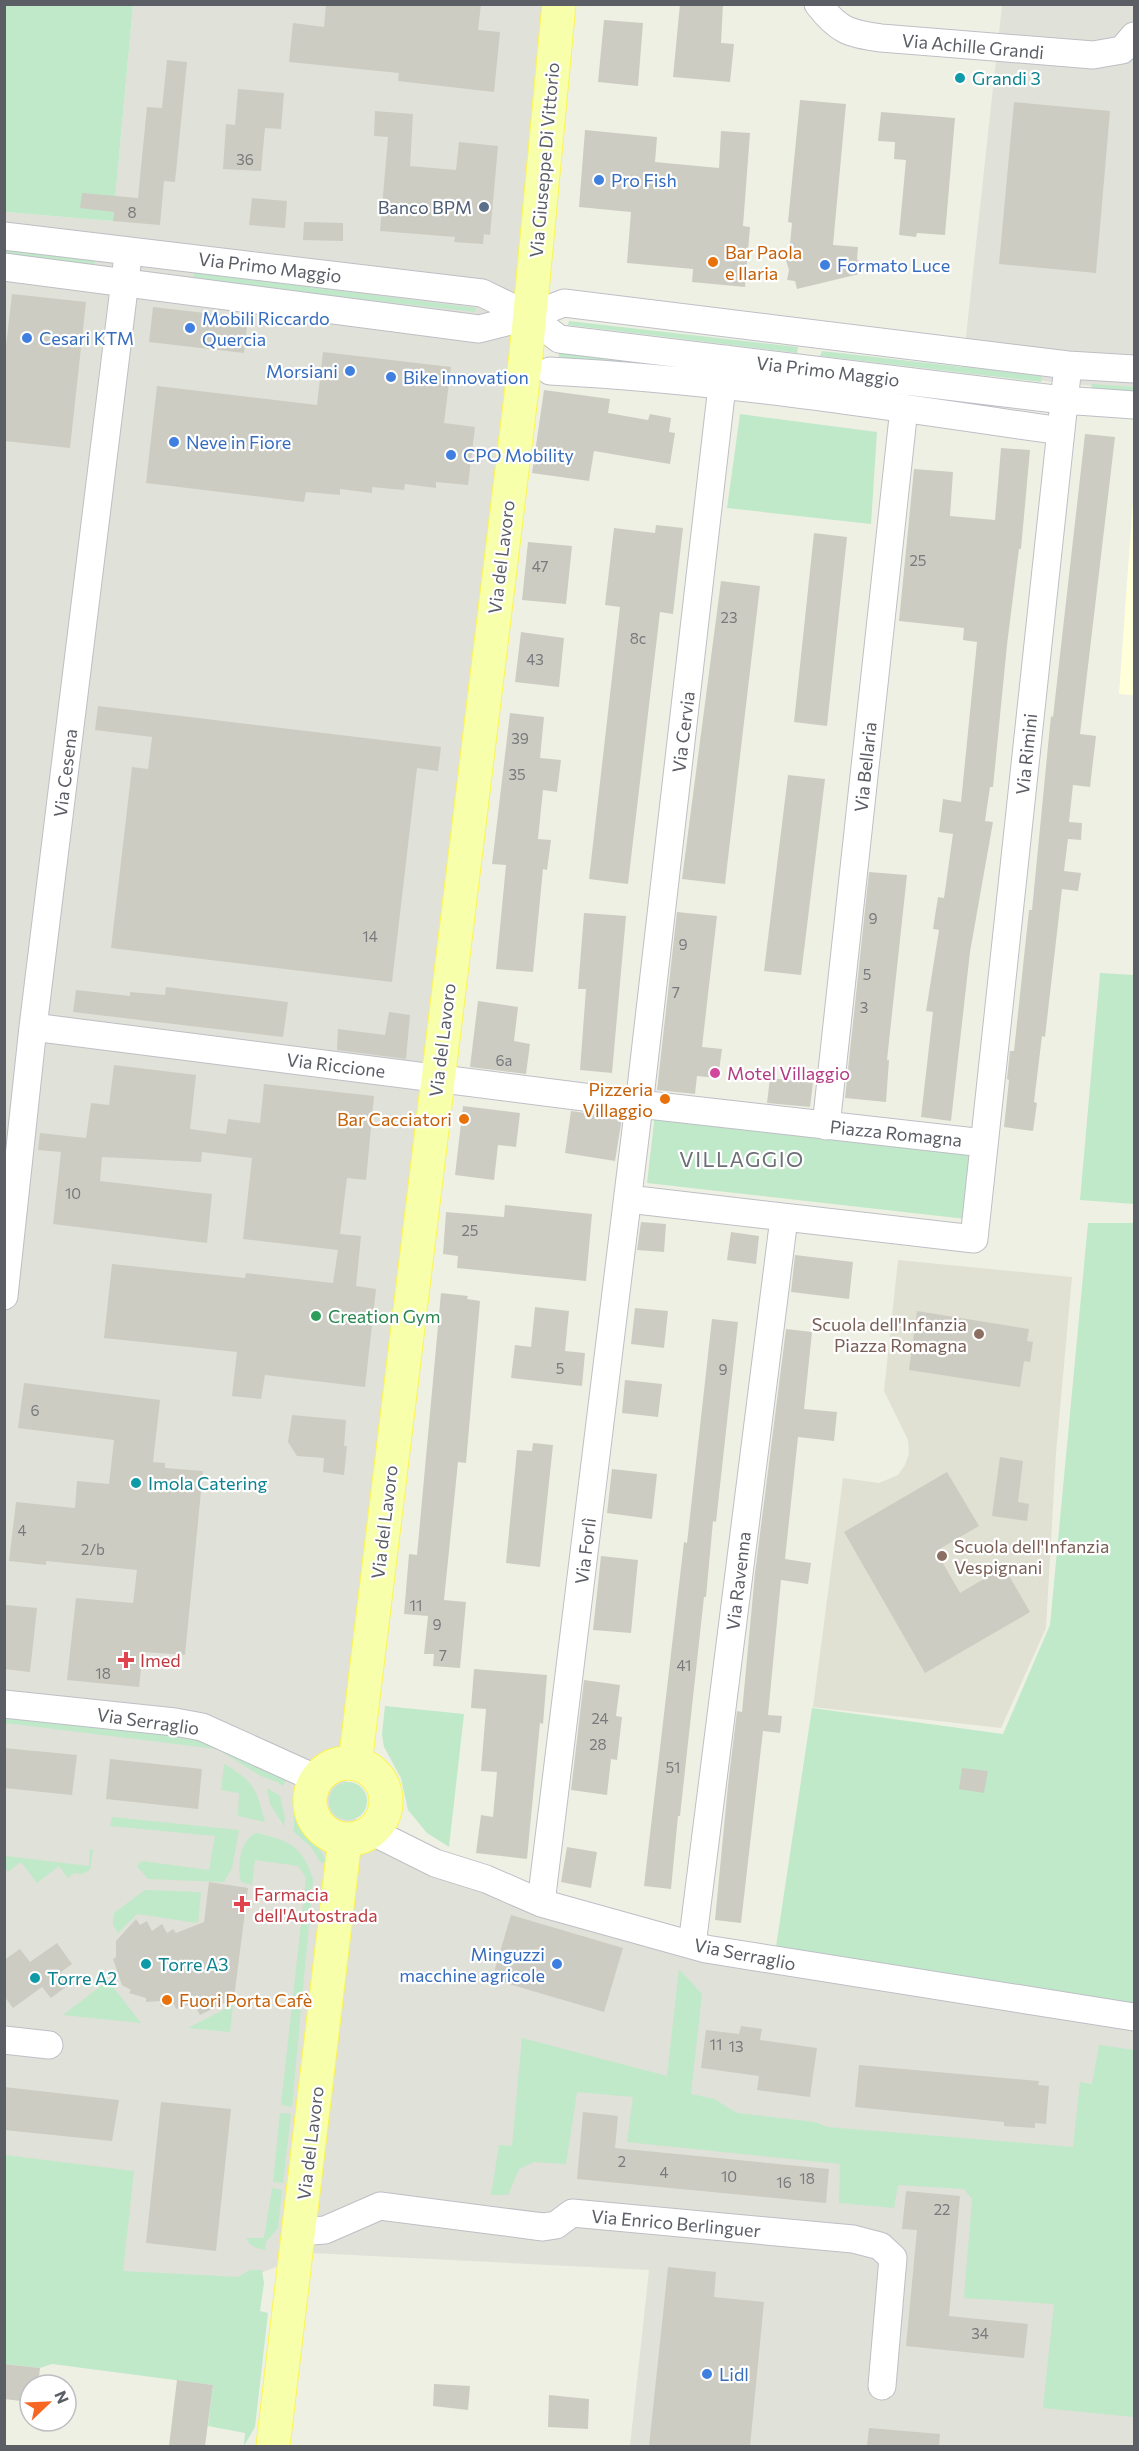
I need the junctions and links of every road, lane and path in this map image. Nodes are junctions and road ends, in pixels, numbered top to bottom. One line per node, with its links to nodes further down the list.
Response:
1 (559, 4): 8 (main road, Via Giuseppe Di Vittorio)
2 (818, 4): 3 (street, Via Achille Grandi)
3 (1134, 36)
4 (4, 236): 5 (street, Via Primo Maggio)
5 (128, 250): 7 (street, Via Cesena); 8 (street, Via Primo Maggio)
6 (4, 267): 7 (street, Via Primo Maggio)
7 (125, 282): 8 (street, Via Primo Maggio); 18 (street, Via Cesena)
8 (530, 316): 9 (street, Via Primo Maggio); 10 (street, Via Primo Maggio); 19 (main road, Via del Lavoro)
9 (727, 359): 13 (street, Via Cervia); 14 (street, Via Primo Maggio)
10 (1068, 365): 11 (street, Via Primo Maggio); 14 (street, Via Rimini)
11 (1134, 369)
12 (550, 372): 13 (street, Via Primo Maggio)
13 (722, 386): 16 (street, Via Primo Maggio); 20 (street, Via Cervia)
14 (1063, 400): 15 (street, Via Primo Maggio); 17 (street, Via Rimini)
15 (1134, 405)
16 (904, 408): 17 (street, Via Primo Maggio); 21 (street, Via Bellaria)
17 (1060, 431): 22 (street, Via Rimini)
18 (33, 1027): 19 (street, Via Riccione); 25 (street, Via Cesena)
19 (437, 1078): 20 (street, Via Riccione); 27 (main road, Via del Lavoro)
20 (639, 1104): 21 (street, Piazza Romagna); 23 (street)
21 (826, 1125): 22 (street, Piazza Romagna)
22 (984, 1143): 24 (street, Piazza Romagna)
23 (628, 1199): 24 (street, Piazza Romagna); 30 (street, Via Forlì)
24 (784, 1218): 31 (street, Via Ravenna)
25 (4, 1296)
26 (4, 1704): 28 (street, Via Serraglio)
27 (355, 1764): 28 (main road); 29 (main road, Via del Lavoro)
28 (317, 1779): 29 (main road)
29 (358, 1835): 30 (street, Via Serraglio); 35 (main road, Via del Lavoro)
30 (542, 1903): 31 (street, Via Serraglio)
31 (692, 1945): 32 (street, Via Serraglio)
32 (1134, 2017)
33 (4, 2040): 34 (street)
34 (49, 2045)
35 (299, 2232): 36 (street, Via Enrico Berlinguer); 37 (main road, Via del Lavoro)
36 (882, 2386)
37 (273, 2446)

